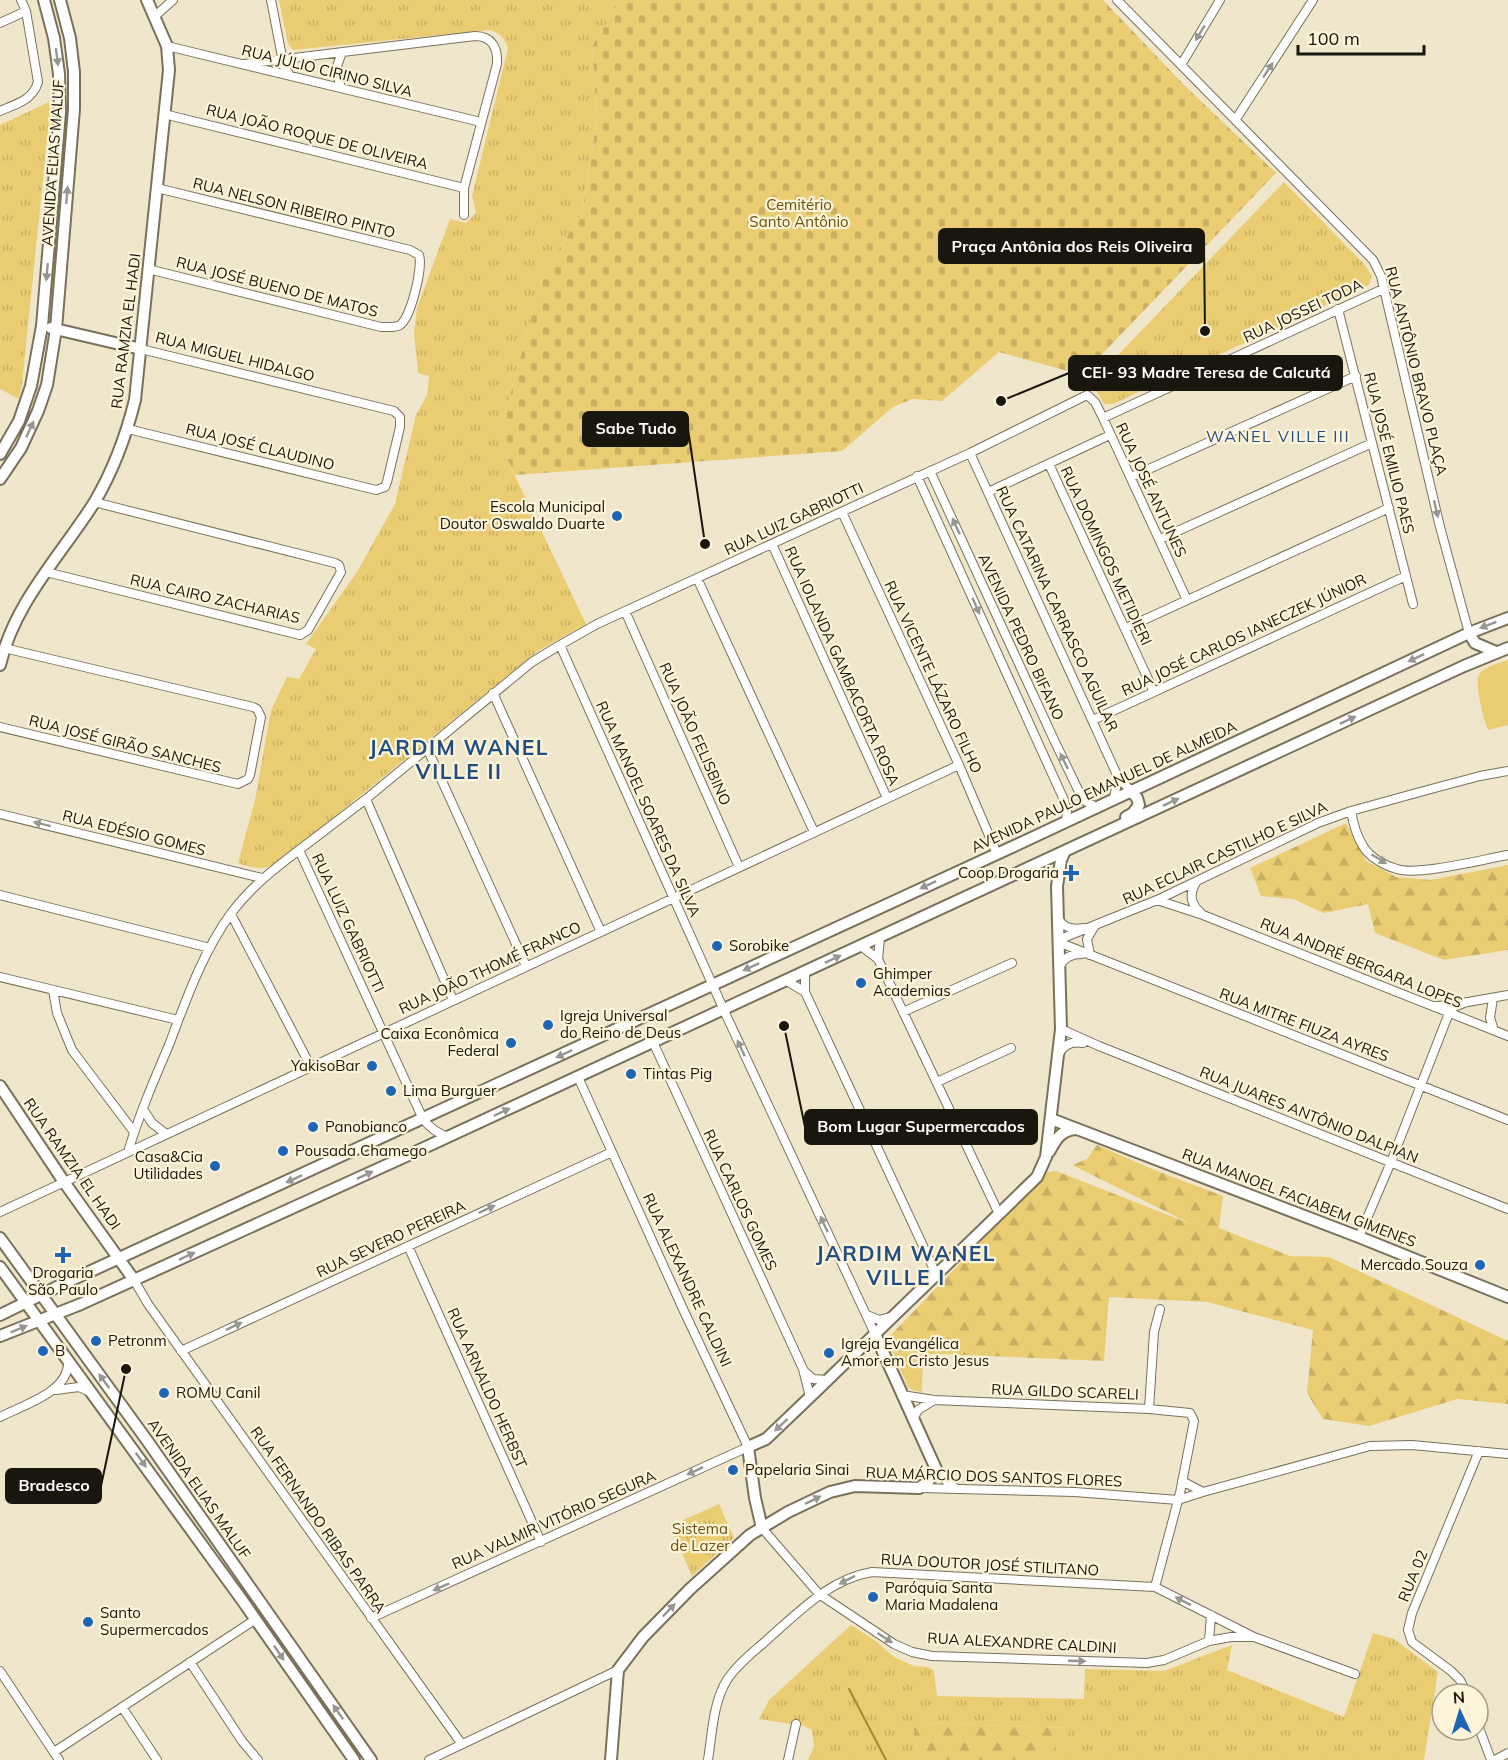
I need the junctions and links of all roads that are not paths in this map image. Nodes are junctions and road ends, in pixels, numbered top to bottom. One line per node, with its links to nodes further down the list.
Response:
1 (21, 0): 10 (street)
2 (44, 0): 31 (main road, AVENIDA ELIAS MALUF, one-way to 31)
3 (60, 0): 32 (main road, AVENIDA ELIAS MALUF, one-way to 3)
4 (147, 0): 11 (main road)
5 (173, 0): 11 (street)
6 (271, 0): 15 (street)
7 (1117, 0): 17 (street, RUA ANTÔNIO BRAVO PLAÇA)
8 (1220, 0): 17 (street, one-way to 17)
9 (1313, 0): 22 (street, one-way to 9)
10 (26, 11): 12 (street); 20 (street)
11 (154, 17): 13 (main road)
12 (0, 23)
13 (167, 46): 16 (street, RUA JÚLIO CIRINO SILVA); 21 (main road, RUA RAMZIA EL HADI)
14 (342, 52): 15 (street); 19 (street); 23 (street)
15 (282, 59): 16 (street); 18 (street)
16 (244, 64): 18 (street, RUA JÚLIO CIRINO SILVA)
17 (1181, 65): 22 (street, RUA ANTÔNIO BRAVO PLAÇA)
18 (290, 75): 19 (street, RUA JÚLIO CIRINO SILVA)
19 (341, 88): 23 (street, RUA JÚLIO CIRINO SILVA)
20 (0, 111)
21 (164, 114): 24 (main road, RUA RAMZIA EL HADI); 25 (street, RUA JOÃO ROQUE DE OLIVEIRA)
22 (1236, 119): 28 (street, RUA ANTÔNIO BRAVO PLAÇA)
23 (481, 122): 25 (street)
24 (157, 188): 27 (main road, RUA RAMZIA EL HADI); 30 (street, RUA NELSON RIBEIRO PINTO)
25 (464, 188): 26 (street)
26 (464, 215)
27 (148, 269): 30 (street, RUA JOSÉ BUENO DE MATOS); 33 (main road, RUA RAMZIA EL HADI)
28 (1383, 288): 29 (street, RUA JOSSEI TODA); 62 (street, RUA ANTÔNIO BRAVO PLAÇA, one-way to 62)
29 (1338, 309): 34 (street, RUA JOSÉ EMILIO PAES); 36 (street, RUA JOSSEI TODA)
30 (400, 325)
31 (42, 326): 32 (main road); 41 (main road, AVENIDA ELIAS MALUF)
32 (56, 329): 33 (main road, RUA MIGUEL HIDALGO); 46 (main road, AVENIDA ELIAS MALUF, one-way to 32)
33 (141, 349): 37 (main road, RUA RAMZIA EL HADI); 47 (street, RUA MIGUEL HIDALGO)
34 (1356, 376): 39 (street, RUA JOSÉ EMILIO PAES); 45 (street)
35 (1087, 395): 36 (street, RUA JOSÉ ANTUNES); 40 (street, RUA LUIZ GABRIOTTI)
36 (1103, 418): 38 (street, RUA JOSÉ ANTUNES)
37 (128, 429): 47 (street, RUA JOSÉ CLAUDINO); 49 (main road, RUA RAMZIA EL HADI)
38 (1110, 435): 42 (street); 45 (street, RUA JOSÉ ANTUNES)
39 (1372, 442): 50 (street, RUA JOSÉ EMILIO PAES); 52 (street)
40 (970, 453): 43 (street, RUA LUIZ GABRIOTTI); 48 (street, RUA CATARINA CARRASCO AGUILAR)
41 (0, 454)
42 (1049, 464): 48 (street); 61 (street, RUA DOMINGOS METIDIERI)
43 (930, 471): 44 (street, RUA LUIZ GABRIOTTI); 72 (street, AVENIDA PEDRO BIFANO, one-way to 43)
44 (917, 476): 51 (street, RUA LUIZ GABRIOTTI); 74 (street, AVENIDA PEDRO BIFANO, one-way to 74)
45 (1131, 477): 52 (street, RUA JOSÉ ANTUNES)
46 (0, 478)
47 (385, 487)
48 (988, 492): 70 (street, RUA CATARINA CARRASCO AGUILAR)
49 (94, 502): 54 (main road, RUA RAMZIA EL HADI); 54 (street, RUA CAIRO ZACHARIAS)
50 (1389, 508): 55 (street, RUA JOSÉ EMILIO PAES); 57 (street)
51 (842, 512): 53 (street, RUA LUIZ GABRIOTTI); 75 (street, RUA VICENTE LÁZARO FILHO)
52 (1160, 539): 57 (street, RUA JOSÉ ANTUNES)
53 (772, 544): 56 (street, RUA LUIZ GABRIOTTI); 79 (street, RUA IOLANDA GAMBACORTA ROSA)
54 (46, 572): 64 (main road, RUA RAMZIA EL HADI)
55 (1406, 576): 58 (street, RUA JOSÉ EMILIO PAES); 68 (street, RUA JOSÉ CARLOS IANECZEK JÚNIOR)
56 (697, 578): 59 (street, RUA LUIZ GABRIOTTI); 86 (street)
57 (1187, 600): 61 (street)
58 (1413, 604)
59 (625, 611): 63 (street, RUA LUIZ GABRIOTTI); 92 (street, RUA JOÃO FELISBINO)
60 (1508, 618): 62 (main road, AVENIDA PAULO EMANUEL DE ALMEIDA, one-way to 62)
61 (1126, 628): 68 (street, RUA DOMINGOS METIDIERI)
62 (1469, 633): 66 (main road); 78 (main road, AVENIDA PAULO EMANUEL DE ALMEIDA, one-way to 78)
63 (560, 645): 69 (street, RUA LUIZ GABRIOTTI); 99 (street, RUA MANOEL SOARES DA SILVA)
64 (2, 647): 67 (main road, RUA RAMZIA EL HADI); 71 (street, RUA JOSÉ GIRÃO SANCHES)
65 (1508, 648): 66 (main road)
66 (1496, 652): 87 (main road, one-way to 66)
67 (0, 665)
68 (1154, 692): 70 (street, RUA JOSÉ CARLOS IANECZEK JÚNIOR)
69 (494, 693): 73 (street, RUA LUIZ GABRIOTTI); 107 (street)
70 (1093, 720): 77 (street, RUA CATARINA CARRASCO AGUILAR)
71 (0, 727)
72 (1055, 742): 74 (street); 82 (street, AVENIDA PEDRO BIFANO, one-way to 72)
73 (427, 748): 81 (street, RUA LUIZ GABRIOTTI); 115 (street)
74 (1041, 748): 85 (street, AVENIDA PEDRO BIFANO)
75 (959, 765): 79 (street, RUA JOÃO THOMÉ FRANCO); 90 (street, RUA VICENTE LÁZARO FILHO)
76 (1508, 771): 83 (street, RUA ECLAIR CASTILHO E SILVA)
77 (1118, 777): 78 (street, RUA CATARINA CARRASCO AGUILAR); 80 (street)
78 (1131, 790): 80 (main road, AVENIDA PAULO EMANUEL DE ALMEIDA); 87 (main road)
79 (887, 798): 86 (street, RUA JOÃO THOMÉ FRANCO)
80 (1114, 798): 82 (main road, AVENIDA PAULO EMANUEL DE ALMEIDA)
81 (366, 799): 88 (street, RUA LUIZ GABRIOTTI); 125 (street)
82 (1096, 807): 85 (main road, AVENIDA PAULO EMANUEL DE ALMEIDA)
83 (1351, 811): 91 (street, one-way to 91); 95 (street, RUA ECLAIR CASTILHO E SILVA)
84 (0, 814): 94 (street, RUA EDÉSIO GOMES, one-way to 84)
85 (1066, 821): 90 (main road, AVENIDA PAULO EMANUEL DE ALMEIDA)
86 (814, 832): 92 (street, RUA JOÃO THOMÉ FRANCO)
87 (1080, 845): 89 (main road)
88 (299, 850): 94 (street); 133 (street, RUA LUIZ GABRIOTTI)
89 (1064, 853): 93 (main road); 96 (main road)
90 (997, 854): 120 (main road, AVENIDA PAULO EMANUEL DE ALMEIDA, one-way to 120)
91 (1508, 855)
92 (739, 867): 99 (street, RUA JOÃO THOMÉ FRANCO)
93 (1034, 867): 96 (main road); 108 (main road)
94 (262, 878): 103 (street)
95 (1197, 881): 97 (street, RUA ECLAIR CASTILHO E SILVA); 101 (street)
96 (1057, 886): 105 (main road)
97 (1177, 891): 100 (street, RUA ECLAIR CASTILHO E SILVA); 101 (street, RUA ANDRÉ BERGARA LOPES); 102 (street)
98 (0, 895): 111 (street)
99 (673, 898): 107 (street, RUA JOÃO THOMÉ FRANCO); 120 (street, RUA MANOEL SOARES DA SILVA)
100 (1157, 900): 102 (street, RUA ANDRÉ BERGARA LOPES); 106 (street, RUA ECLAIR CASTILHO E SILVA)
101 (1192, 904): 104 (street, RUA ANDRÉ BERGARA LOPES)
102 (1175, 906): 104 (street, RUA ANDRÉ BERGARA LOPES)
103 (231, 914): 111 (street); 141 (street)
104 (1203, 915): 127 (street, RUA ANDRÉ BERGARA LOPES)
105 (1057, 916): 106 (street, RUA ECLAIR CASTILHO E SILVA); 109 (main road)
106 (1094, 927): 109 (street, RUA ECLAIR CASTILHO E SILVA); 112 (street)
107 (600, 932): 115 (street, RUA JOÃO THOMÉ FRANCO)
108 (880, 938): 110 (main road); 113 (street)
109 (1058, 941): 112 (street, RUA MITRE FIUZA AYRES); 116 (main road)
110 (861, 946): 113 (street); 117 (main road, one-way to 110)
111 (210, 948): 131 (street)
112 (1090, 955): 116 (street); 145 (street, RUA MITRE FIUZA AYRES)
113 (878, 959): 129 (street)
114 (1012, 963): 129 (street)
115 (526, 966): 125 (street, RUA JOÃO THOMÉ FRANCO)
116 (1059, 972): 134 (main road)
117 (805, 973): 119 (main road); 122 (street)
118 (0, 977): 121 (street)
119 (787, 981): 122 (street); 128 (main road)
120 (712, 985): 128 (street); 147 (main road, AVENIDA PAULO EMANUEL DE ALMEIDA, one-way to 147)
121 (53, 990): 131 (street); 151 (street)
122 (806, 992): 167 (street)
123 (1508, 995): 124 (street)
124 (1493, 998): 126 (street); 132 (street)
125 (453, 1000): 133 (street, RUA JOÃO THOMÉ FRANCO)
126 (1464, 1003): 127 (street); 130 (street)
127 (1432, 1006): 130 (street, RUA ANDRÉ BERGARA LOPES)
128 (724, 1010): 137 (main road); 174 (street, one-way to 128)
129 (903, 1012): 143 (street)
130 (1449, 1013): 132 (street, RUA ANDRÉ BERGARA LOPES); 145 (street)
131 (178, 1020): 146 (street)
132 (1494, 1030): 135 (street, RUA ANDRÉ BERGARA LOPES)
133 (384, 1033): 141 (street, RUA JOÃO THOMÉ FRANCO); 147 (street, RUA LUIZ GABRIOTTI)
134 (1061, 1035): 136 (street, RUA JUARES ANTÔNIO DALPIAN); 138 (street, RUA JUARES ANTÔNIO DALPIAN); 140 (main road)
135 (1508, 1036)
136 (1076, 1041): 138 (street, RUA JUARES ANTÔNIO DALPIAN); 140 (street)
137 (653, 1042): 142 (main road); 184 (street, RUA CARLOS GOMES)
138 (1099, 1046): 157 (street, RUA JUARES ANTÔNIO DALPIAN)
139 (1011, 1048): 143 (street)
140 (1059, 1056): 148 (main road)
141 (311, 1067): 152 (street, RUA JOÃO THOMÉ FRANCO)
142 (578, 1077): 153 (main road, one-way to 142); 155 (street, RUA ALEXANDRE CALDINI)
143 (936, 1082): 161 (street)
144 (0, 1086): 158 (main road, RUA RAMZIA EL HADI)
145 (1420, 1086): 149 (street, RUA MITRE FIUZA AYRES); 157 (street)
146 (143, 1109): 151 (street); 152 (street)
147 (423, 1119): 153 (street); 165 (main road, AVENIDA PAULO EMANUEL DE ALMEIDA, one-way to 165)
148 (1051, 1119): 150 (main road, RUA MANOEL FACIABEM GIMENES); 156 (main road)
149 (1508, 1120)
150 (1079, 1129): 156 (main road); 162 (main road, RUA MANOEL FACIABEM GIMENES)
151 (134, 1132): 154 (street)
152 (166, 1134): 154 (street, RUA JOÃO THOMÉ FRANCO)
153 (449, 1137): 168 (main road, one-way to 153)
154 (128, 1152): 158 (street, RUA JOÃO THOMÉ FRANCO)
155 (612, 1152): 164 (street, RUA SEVERO PEREIRA, one-way to 155); 196 (street, RUA ALEXANDRE CALDINI)
156 (1046, 1157): 161 (main road)
157 (1391, 1161): 159 (street, RUA JUARES ANTÔNIO DALPIAN); 162 (street)
158 (64, 1182): 160 (street, RUA JOÃO THOMÉ FRANCO); 165 (main road, RUA RAMZIA EL HADI)
159 (1508, 1209)
160 (0, 1212)
161 (999, 1214): 167 (main road)
162 (1359, 1237): 170 (main road, RUA MANOEL FACIABEM GIMENES)
163 (0, 1238): 169 (main road, AVENIDA ELIAS MALUF)
164 (408, 1246): 180 (street, RUA SEVERO PEREIRA, one-way to 164); 208 (street, RUA ARNALDO HERBST)
165 (119, 1259): 168 (main road); 169 (main road, AVENIDA PAULO EMANUEL DE ALMEIDA)
166 (0, 1267): 171 (main road, AVENIDA ELIAS MALUF)
167 (937, 1276): 176 (main road)
168 (134, 1280): 173 (main road); 180 (street, RUA FERNANDO RIBAS PARRA)
169 (41, 1295): 171 (main road, AVENIDA PAULO EMANUEL DE ALMEIDA); 173 (main road, AVENIDA ELIAS MALUF)
170 (1508, 1297)
171 (25, 1303): 175 (main road, AVENIDA PAULO EMANUEL DE ALMEIDA); 177 (main road, AVENIDA ELIAS MALUF)
172 (1160, 1309): 191 (street)
173 (56, 1314): 177 (main road); 195 (main road, AVENIDA ELIAS MALUF, one-way to 173)
174 (867, 1315): 176 (street); 178 (street)
175 (0, 1316)
176 (894, 1316): 178 (main road)
177 (39, 1321): 179 (main road, one-way to 177); 182 (main road, AVENIDA ELIAS MALUF)
178 (875, 1334): 181 (main road); 183 (main road)
179 (0, 1336)
180 (181, 1351): 212 (street, RUA FERNANDO RIBAS PARRA)
181 (858, 1351): 183 (main road); 185 (main road)
182 (68, 1360): 186 (street); 187 (main road, AVENIDA ELIAS MALUF)
183 (888, 1361): 188 (main road)
184 (803, 1370): 185 (street); 189 (street, RUA CARLOS GOMES)
185 (830, 1379): 189 (main road)
186 (54, 1390): 187 (street); 193 (street)
187 (91, 1392): 192 (main road, AVENIDA ELIAS MALUF)
188 (902, 1395): 190 (street, RUA GILDO SCARELI); 194 (main road)
189 (810, 1397): 196 (main road, one-way to 196)
190 (934, 1400): 191 (street, RUA GILDO SCARELI); 194 (street)
191 (1149, 1409): 200 (street, RUA GILDO SCARELI)
192 (106, 1413): 195 (main road); 213 (main road, AVENIDA ELIAS MALUF, one-way to 213)
193 (0, 1417)
194 (913, 1419): 199 (main road)
195 (146, 1439): 231 (main road, AVENIDA ELIAS MALUF, one-way to 195)
196 (748, 1447): 204 (main road, RUA ALEXANDRE CALDINI); 208 (street, RUA VALMIR VITÓRIO SEGURA, one-way to 208)
197 (1479, 1450): 198 (street, RUA MÁRCIO DOS SANTOS FLORES); 203 (street, RUA MÁRCIO DOS SANTOS FLORES); 220 (street, RUA 02)
198 (1508, 1454)
199 (936, 1469): 201 (main road); 202 (street)
200 (1182, 1481): 203 (street); 205 (street)
201 (920, 1488): 202 (street, RUA MÁRCIO DOS SANTOS FLORES); 206 (main road, RUA MÁRCIO DOS SANTOS FLORES, one-way to 201)
202 (958, 1490): 205 (street, RUA MÁRCIO DOS SANTOS FLORES)
203 (1203, 1492): 205 (street, RUA MÁRCIO DOS SANTOS FLORES)
204 (755, 1498): 206 (main road); 207 (main road, RUA ALEXANDRE CALDINI)
205 (1178, 1500): 209 (street)
206 (788, 1512): 207 (main road, RUA MÁRCIO DOS SANTOS FLORES)
207 (762, 1527): 210 (street, RUA ALEXANDRE CALDINI); 217 (main road, RUA MÁRCIO DOS SANTOS FLORES, one-way to 207)
208 (541, 1542): 212 (street, RUA VALMIR VITÓRIO SEGURA, one-way to 212)
209 (1155, 1587): 210 (street, RUA DOUTOR JOSÉ STILITANO, one-way to 210); 211 (street, RUA DOUTOR JOSÉ STILITANO, one-way to 209)
210 (819, 1594): 215 (street, RUA ALEXANDRE CALDINI, one-way to 215); 234 (street, RUA DOUTOR JOSÉ STILITANO)
211 (1211, 1616): 214 (street, RUA DOUTOR JOSÉ STILITANO); 215 (street)
212 (371, 1618): 224 (street, RUA FERNANDO RIBAS PARRA)
213 (256, 1619): 216 (street); 230 (main road, AVENIDA ELIAS MALUF, one-way to 230)
214 (1254, 1637): 215 (street, RUA ALEXANDRE CALDINI); 219 (street, RUA DOUTOR JOSÉ STILITANO)
215 (1209, 1641)
216 (190, 1662): 221 (street); 229 (street)
217 (618, 1670): 224 (street); 233 (main road)
218 (0, 1671): 225 (street)
219 (1355, 1674)
220 (1461, 1682)
221 (122, 1707): 225 (street); 228 (street)
222 (796, 1724): 235 (street)
223 (1485, 1742): 236 (street)
224 (461, 1743): 232 (street)
225 (54, 1752): 227 (street)
226 (1508, 1754): 236 (street)
227 (59, 1760)
228 (157, 1760)
229 (258, 1760)
230 (354, 1760)
231 (371, 1760)
232 (429, 1760)
233 (611, 1760)
234 (708, 1760)
235 (788, 1760)
236 (1493, 1760)

